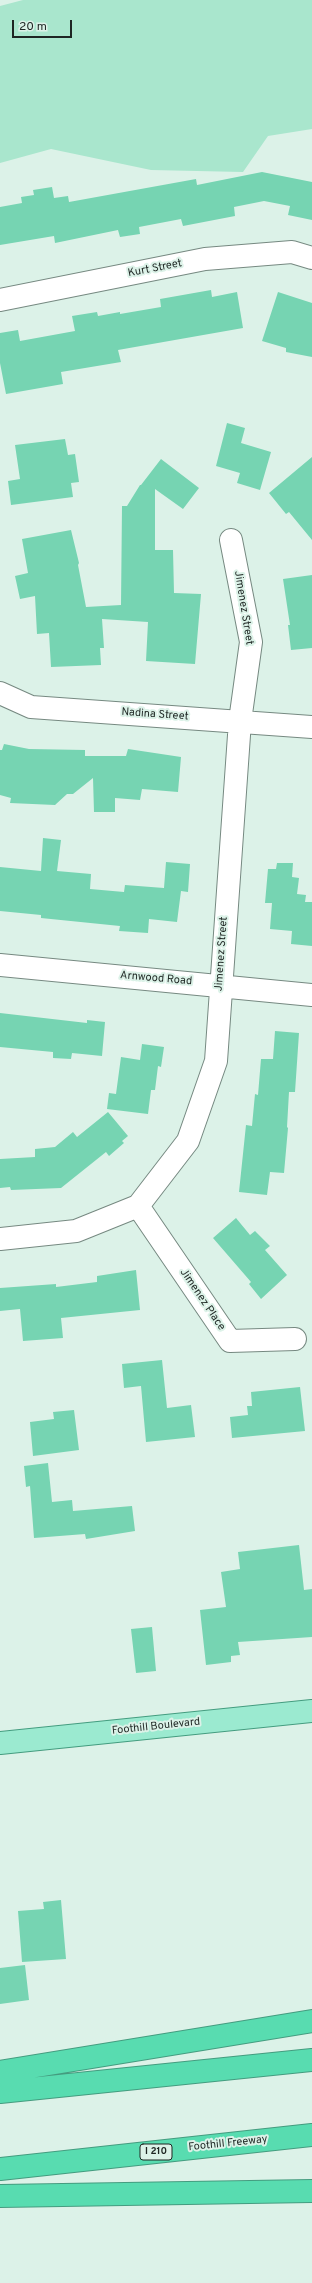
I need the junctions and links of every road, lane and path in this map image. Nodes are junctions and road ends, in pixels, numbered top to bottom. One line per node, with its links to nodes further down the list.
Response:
1 (312, 258): 2 (street, Kurt Street)
2 (0, 300)
3 (231, 540): 5 (street, Jimenez Street)
4 (0, 693): 5 (street, Nadina Street)
5 (240, 721): 6 (street, Nadina Street); 8 (street, Jimenez Street)
6 (312, 727)
7 (0, 965): 8 (street, Arnwood Road)
8 (220, 985): 9 (street, Arnwood Road); 10 (street, Jimenez Street)
9 (312, 995)
10 (138, 1206): 11 (street); 12 (street, Jimenez Place)
11 (0, 1239)
12 (295, 1339)
13 (312, 1711): 14 (main road, Foothill Boulevard)
14 (0, 1743)
15 (312, 2021): 17 (highway)
16 (312, 2060): 18 (highway)
17 (0, 2072)
18 (0, 2092)
19 (312, 2135): 20 (highway, Foothill Freeway / I 210)
20 (0, 2169)
21 (312, 2190): 22 (highway)
22 (0, 2196)

